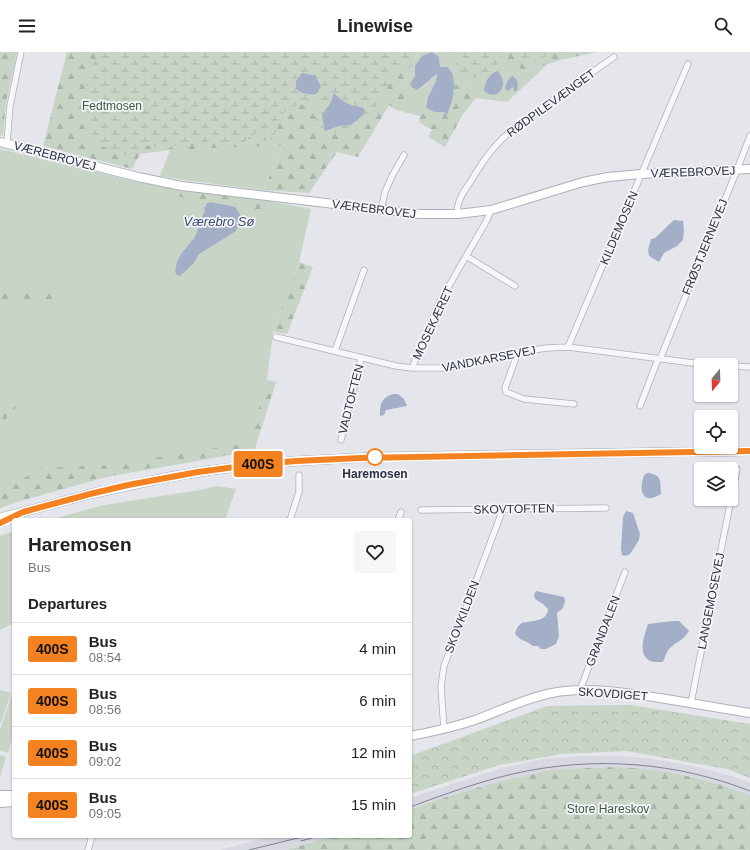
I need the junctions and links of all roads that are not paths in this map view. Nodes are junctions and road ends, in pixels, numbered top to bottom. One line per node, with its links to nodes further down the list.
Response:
1 (21, 52): 5 (street)
2 (614, 57): 12 (street, RØDPILEVÆNGET)
3 (688, 64): 9 (street, KILDEMOSEN)
4 (750, 136): 8 (street, FRØSTJERNEVEJ)
5 (3, 142): 10 (street, VÆREBROVEJ)
6 (404, 155): 10 (street)
7 (750, 169): 8 (street, VÆREBROVEJ)
8 (737, 170): 9 (street, VÆREBROVEJ); 21 (street, FRØSTJERNEVEJ)
9 (641, 174): 11 (street, VÆREBROVEJ); 17 (street, KILDEMOSEN)
10 (381, 210): 12 (street, VÆREBROVEJ)
11 (491, 210): 12 (street, VÆREBROVEJ); 13 (street, MOSEKÆRET)
12 (458, 214)
13 (466, 256): 15 (street); 25 (street, MOSEKÆRET)
14 (364, 270): 18 (street)
15 (515, 286)
16 (276, 337): 18 (street, VANDKARSEVEJ)
17 (568, 347): 19 (street, VANDKARSEVEJ); 21 (street, VANDKARSEVEJ)
18 (336, 352): 20 (street, VANDKARSEVEJ)
19 (518, 352): 25 (street, VANDKARSEVEJ); 26 (street)
20 (361, 358): 25 (street, VANDKARSEVEJ); 28 (street, VADTOFTEN)
21 (659, 359): 22 (street, VANDKARSEVEJ); 27 (street)
22 (694, 363)
23 (738, 366): 24 (street)
24 (750, 367)
25 (412, 368)
26 (574, 404)
27 (640, 406)
28 (341, 440)
29 (750, 450): 35 (main road)
30 (299, 475): 38 (street)
31 (730, 506): 43 (street, LANGEMOSEVEJ)
32 (606, 508): 33 (street, SKOVTOFTEN)
33 (503, 509): 34 (street, SKOVTOFTEN); 45 (street, SKOVKILDEN)
34 (421, 510)
35 (23, 512): 37 (main road); 40 (main road)
36 (401, 512): 39 (street)
37 (0, 518)
38 (291, 518)
39 (399, 518)
40 (0, 523)
41 (625, 572): 42 (street, GRANDALEN)
42 (580, 690): 43 (street, SKOVDIGET); 45 (street, SKOVDIGET)
43 (691, 703): 44 (street, SKOVDIGET)
44 (750, 713)
45 (444, 729): 46 (street, SKOVDIGET)
46 (412, 736)
47 (0, 795): 48 (street)
48 (12, 795)
49 (12, 802): 50 (street)
50 (0, 803)
51 (91, 838): 52 (street)
52 (88, 850)

